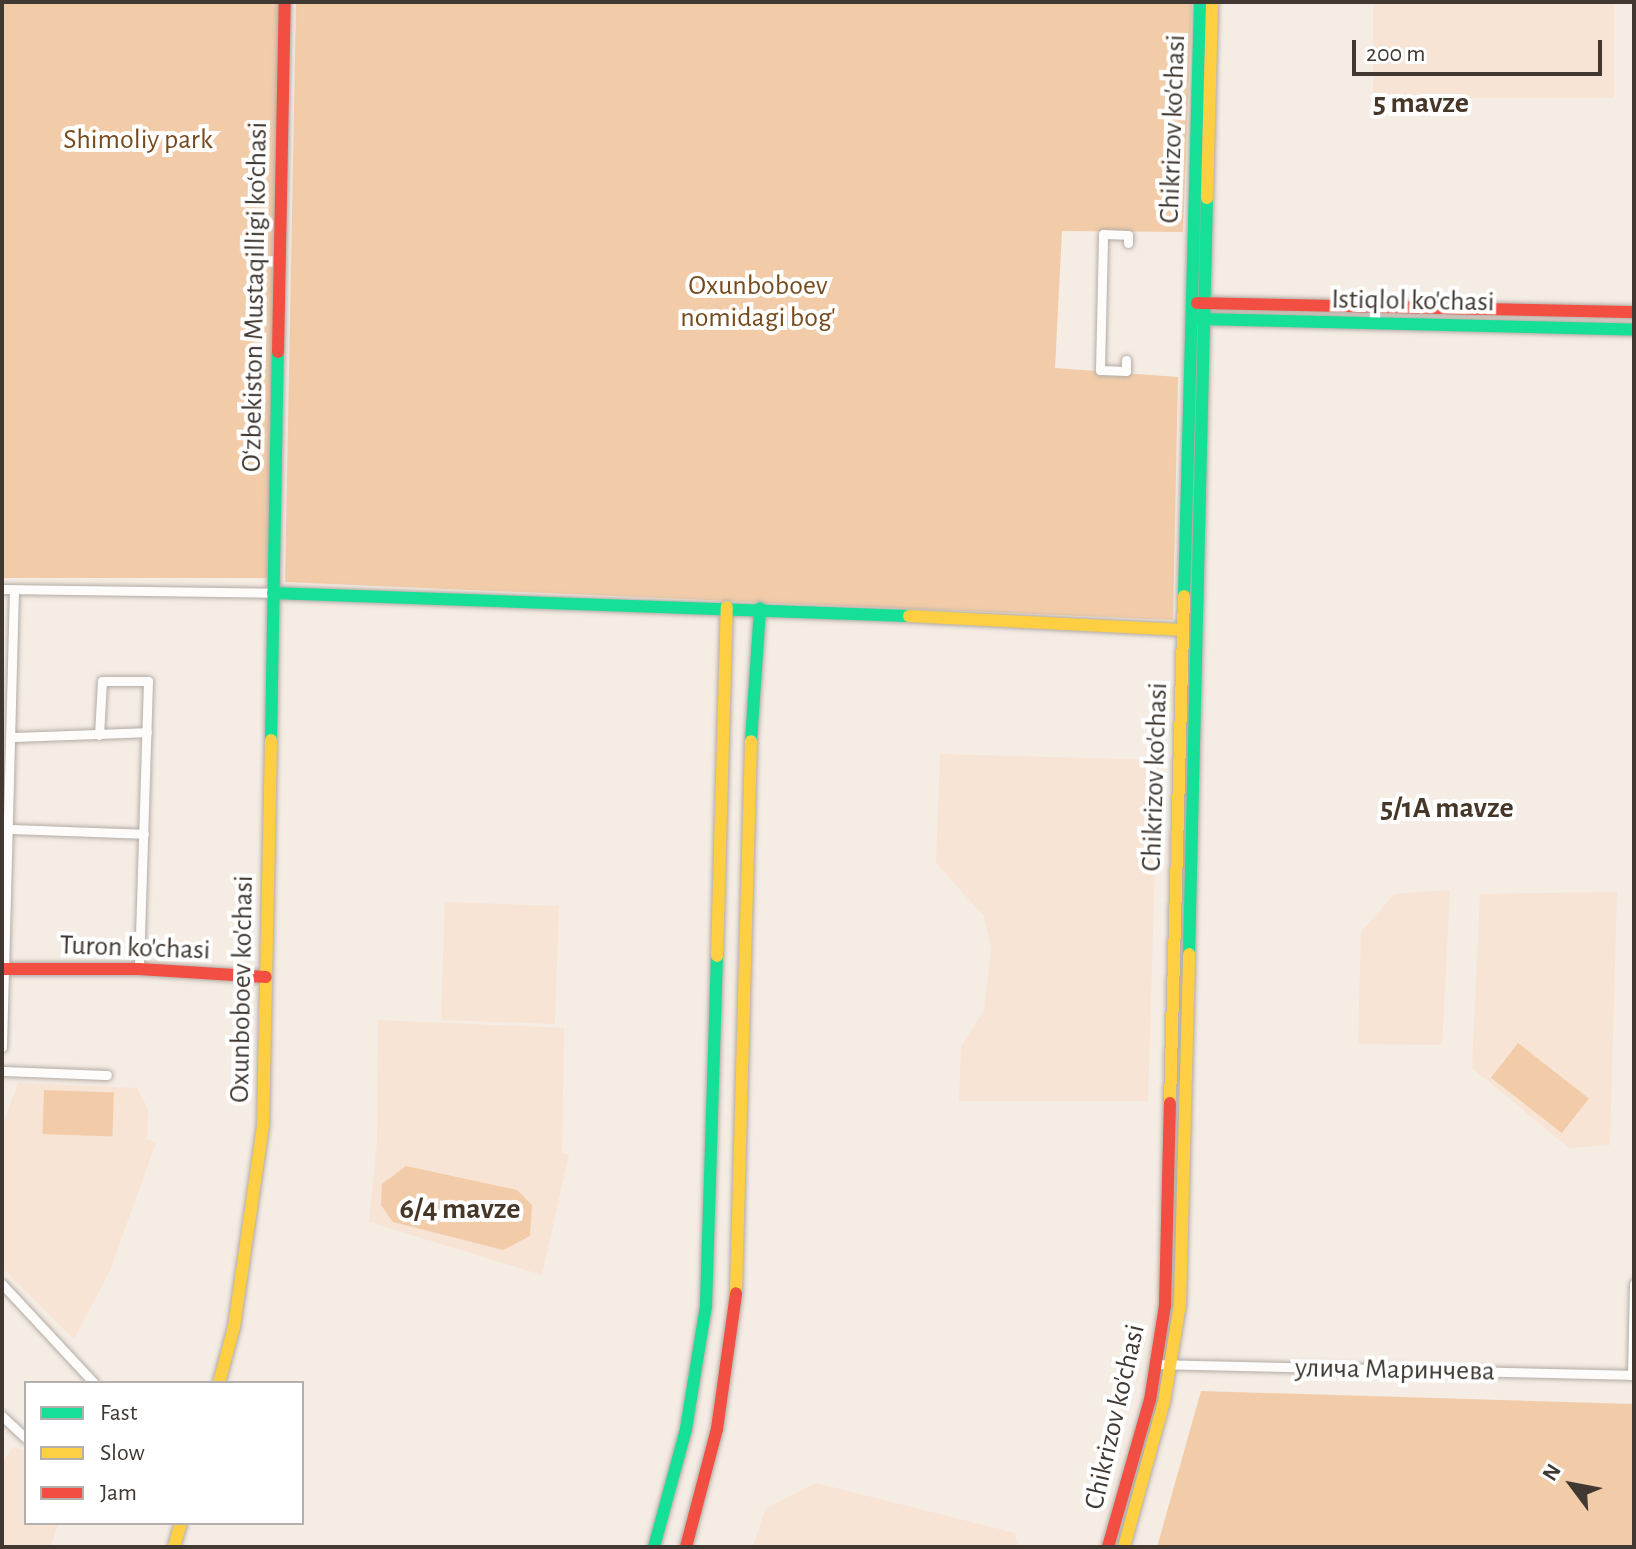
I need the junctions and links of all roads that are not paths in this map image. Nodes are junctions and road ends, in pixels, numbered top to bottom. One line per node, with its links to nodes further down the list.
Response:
1 (285, 2): 13 (main road, O‘zbekiston Mustaqilligi ko‘chasi)
2 (1200, 2): 5 (main road, Chikrizov ko'chasi)
3 (1212, 2): 5 (main road, Chikrizov ko'chasi)
4 (1128, 243): 9 (street)
5 (1198, 303): 6 (main road, Istiqlol ko'chasi); 7 (main road, Chikrizov ko'chasi)
6 (1634, 312)
7 (1198, 319): 8 (main road, Istiqlol ko'chasi); 10 (main road, Chikrizov ko'chasi)
8 (1634, 330)
9 (1126, 360)
10 (1196, 363): 16 (main road, Chikrizov ko'chasi); 33 (main road, Chikrizov ko'chasi)
11 (2, 589): 12 (street)
12 (14, 589): 13 (street); 17 (street)
13 (273, 593): 14 (main road); 26 (main road, Oxunboboev ko'chasi)
14 (727, 607): 15 (main road); 41 (main road)
15 (760, 608): 16 (main road); 42 (main road)
16 (1183, 630): 32 (main road, Chikrizov ko'chasi)
17 (7, 684): 20 (street)
18 (147, 732): 19 (street); 19 (street); 22 (street)
19 (99, 735): 20 (street)
20 (12, 737): 21 (street)
21 (9, 829): 22 (street); 23 (street)
22 (144, 834): 25 (street)
23 (5, 876): 24 (street)
24 (3, 969): 25 (main road, Turon ko'chasi); 27 (street)
25 (139, 969): 26 (main road, Turon ko'chasi)
26 (266, 977): 36 (main road, Oxunboboev ko'chasi)
27 (2, 1047)
28 (2, 1071): 29 (street)
29 (107, 1075)
30 (2, 1284): 35 (street)
31 (1634, 1284): 34 (street)
32 (1157, 1364): 33 (street, улича Маринчева); 43 (main road, Chikrizov ko'chasi)
33 (1172, 1364): 34 (street, улича Маринчева); 44 (main road, Chikrizov ko'chasi)
34 (1633, 1375)
35 (92, 1381)
36 (220, 1381)
37 (2, 1416): 38 (street)
38 (24, 1436)
39 (180, 1525): 40 (main road)
40 (174, 1547)
41 (654, 1547)
42 (686, 1547)
43 (1108, 1547)
44 (1124, 1547)

